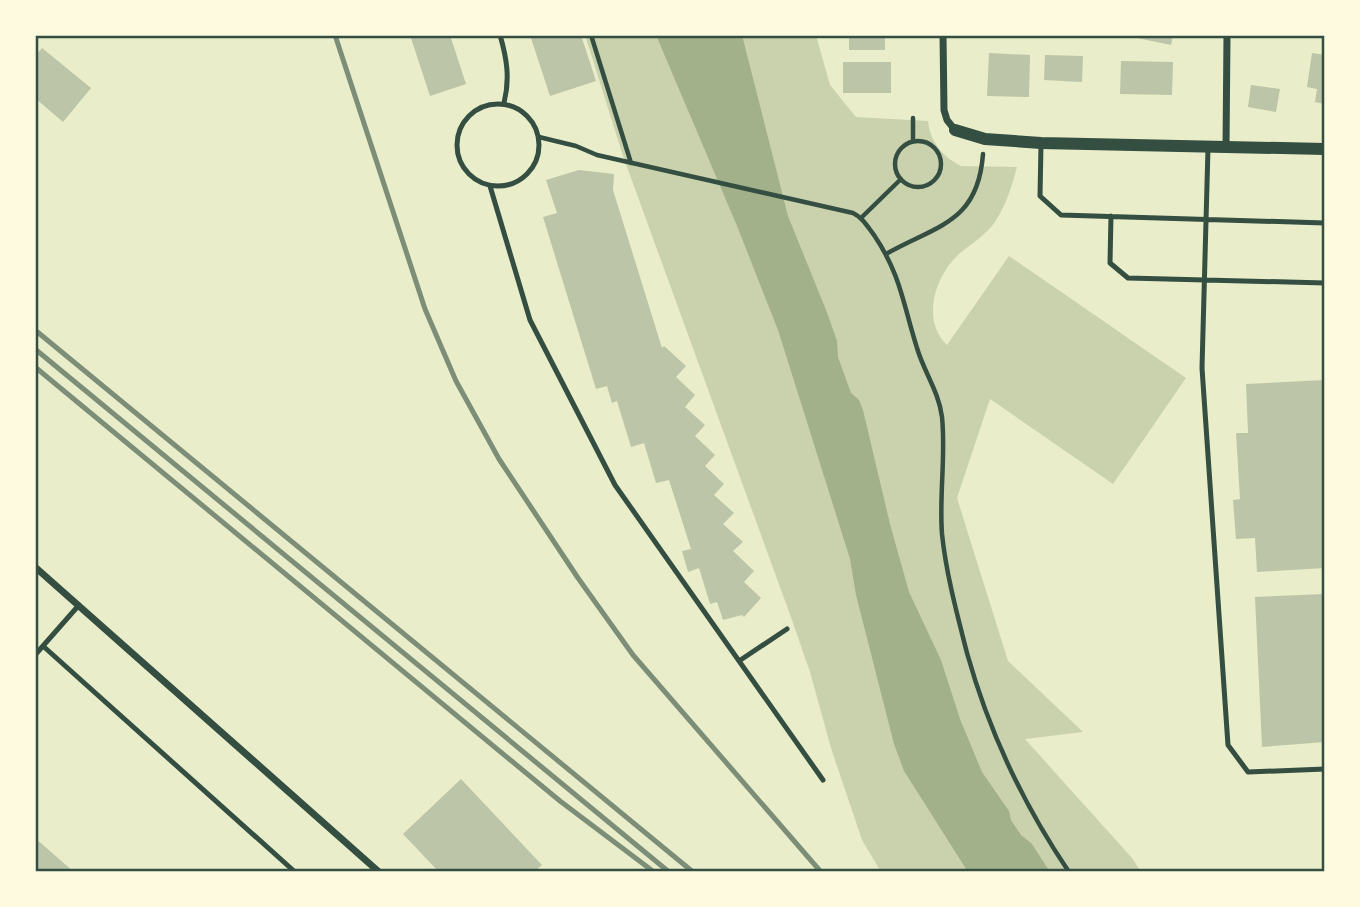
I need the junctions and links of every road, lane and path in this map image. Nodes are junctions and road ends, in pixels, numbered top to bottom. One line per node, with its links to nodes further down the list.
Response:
1 (500, 35): 5 (lane)
2 (592, 35): 14 (path)
3 (943, 35): 7 (street)
4 (1227, 35): 11 (street)
5 (504, 103): 8 (lane); 17 (lane)
6 (914, 118): 9 (path)
7 (955, 130): 10 (street)
8 (539, 137): 14 (path); 17 (lane)
9 (914, 141): 16 (path); 16 (path)
10 (1041, 143): 12 (street); 18 (lane)
11 (1226, 147): 12 (street); 13 (street)
12 (1208, 148): 20 (lane)
13 (1325, 149)
14 (631, 163): 19 (path)
15 (982, 168): 22 (path)
16 (901, 179): 19 (path)
17 (491, 186): 30 (lane)
18 (1111, 216): 20 (lane); 23 (lane)
19 (862, 217): 22 (path)
20 (1206, 219): 21 (lane); 23 (lane)
21 (1325, 223)
22 (886, 254): 35 (path)
23 (1204, 280): 24 (lane); 31 (lane)
24 (1325, 283)
25 (35, 566): 26 (street)
26 (79, 605): 28 (lane); 34 (street)
27 (787, 629): 30 (lane)
28 (43, 646): 29 (lane); 33 (lane)
29 (35, 655)
30 (739, 661): 32 (lane)
31 (1325, 769)
32 (823, 780)
33 (295, 872)
34 (379, 872)
35 (1069, 872)

